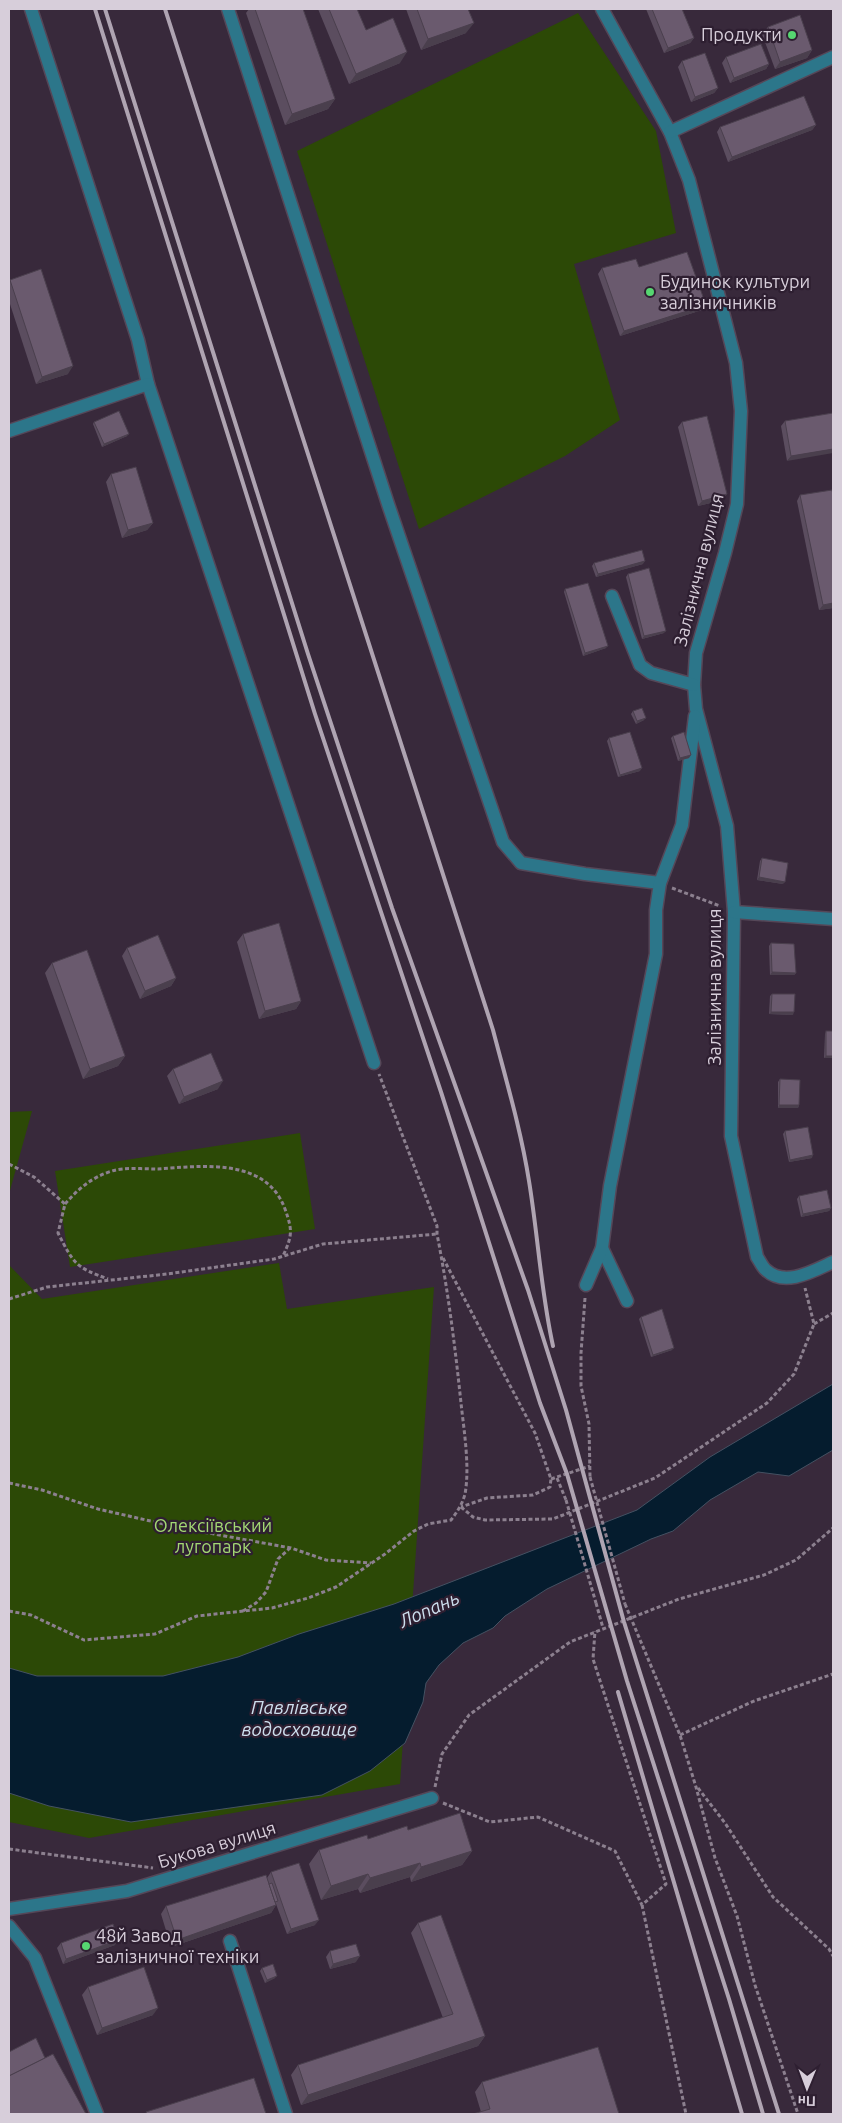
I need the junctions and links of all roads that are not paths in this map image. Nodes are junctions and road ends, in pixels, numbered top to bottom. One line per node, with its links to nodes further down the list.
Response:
1 (31, 9): 6 (street)
2 (228, 9): 11 (street)
3 (602, 9): 5 (street, Залізнична вулиця)
4 (833, 57): 5 (street)
5 (670, 132): 9 (street, Залізнична вулиця)
6 (148, 384): 7 (street); 14 (street)
7 (9, 431)
8 (612, 596): 9 (street)
9 (694, 685): 10 (street, Залізнична вулиця)
10 (696, 709): 11 (street); 12 (street, Залізнична вулиця)
11 (660, 883): 15 (street)
12 (734, 912): 13 (street); 16 (street, Залізнична вулиця)
13 (833, 918)
14 (374, 1063)
15 (602, 1248): 17 (street); 18 (street)
16 (833, 1262)
17 (586, 1284)
18 (627, 1301)
19 (432, 1798): 20 (street, Букова вулиця)
20 (9, 1910)
21 (9, 1926): 23 (street)
22 (230, 1941): 24 (street)
23 (97, 2114)
24 (286, 2114)

